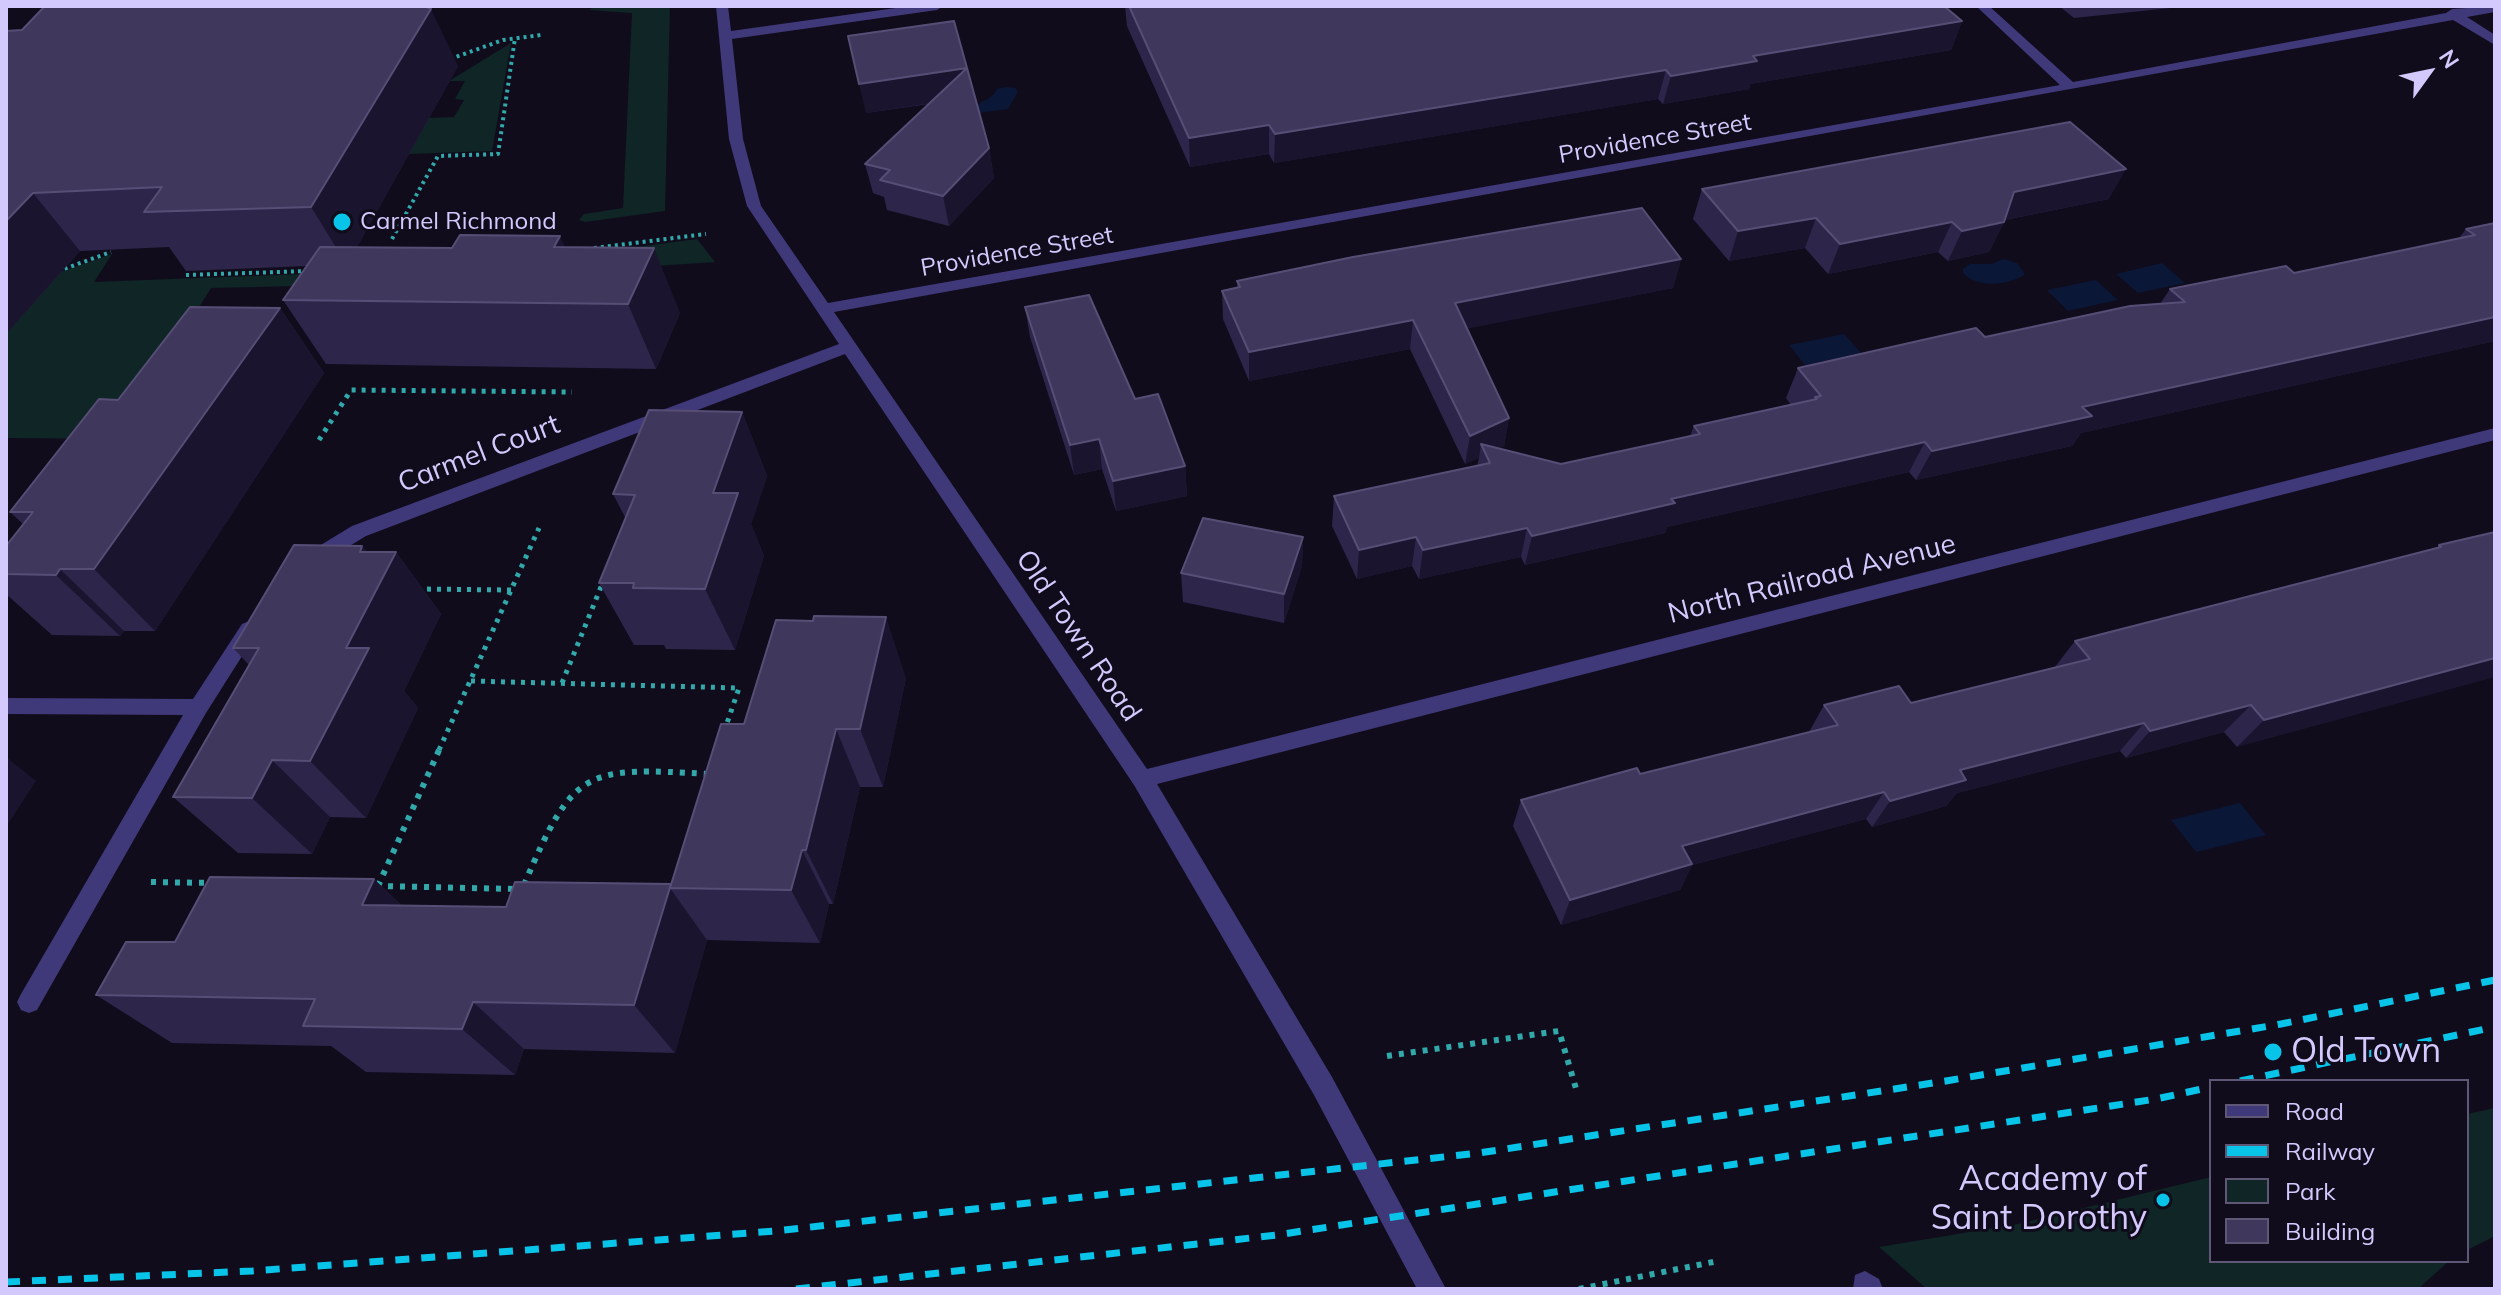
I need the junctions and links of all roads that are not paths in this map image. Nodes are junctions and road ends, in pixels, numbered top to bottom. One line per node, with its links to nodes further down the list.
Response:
1 (722, 6): 6 (street, Old Town Road)
2 (937, 6): 6 (street)
3 (1982, 6): 8 (street)
4 (2495, 8): 5 (street, Providence Street)
5 (2448, 10): 7 (street); 8 (street, Providence Street)
6 (723, 36): 9 (street, Old Town Road)
7 (2495, 41)
8 (2070, 87): 9 (street, Providence Street)
9 (822, 309): 10 (street, Old Town Road)
10 (847, 347): 12 (street, Carmel Court); 16 (street, Old Town Road)
11 (2495, 434): 16 (street, North Railroad Avenue)
12 (293, 572)
13 (262, 608): 15 (street)
14 (6, 706): 15 (street)
15 (199, 707): 17 (street)
16 (1142, 779): 18 (street, Old Town Road)
17 (29, 1002)
18 (1432, 1289)

